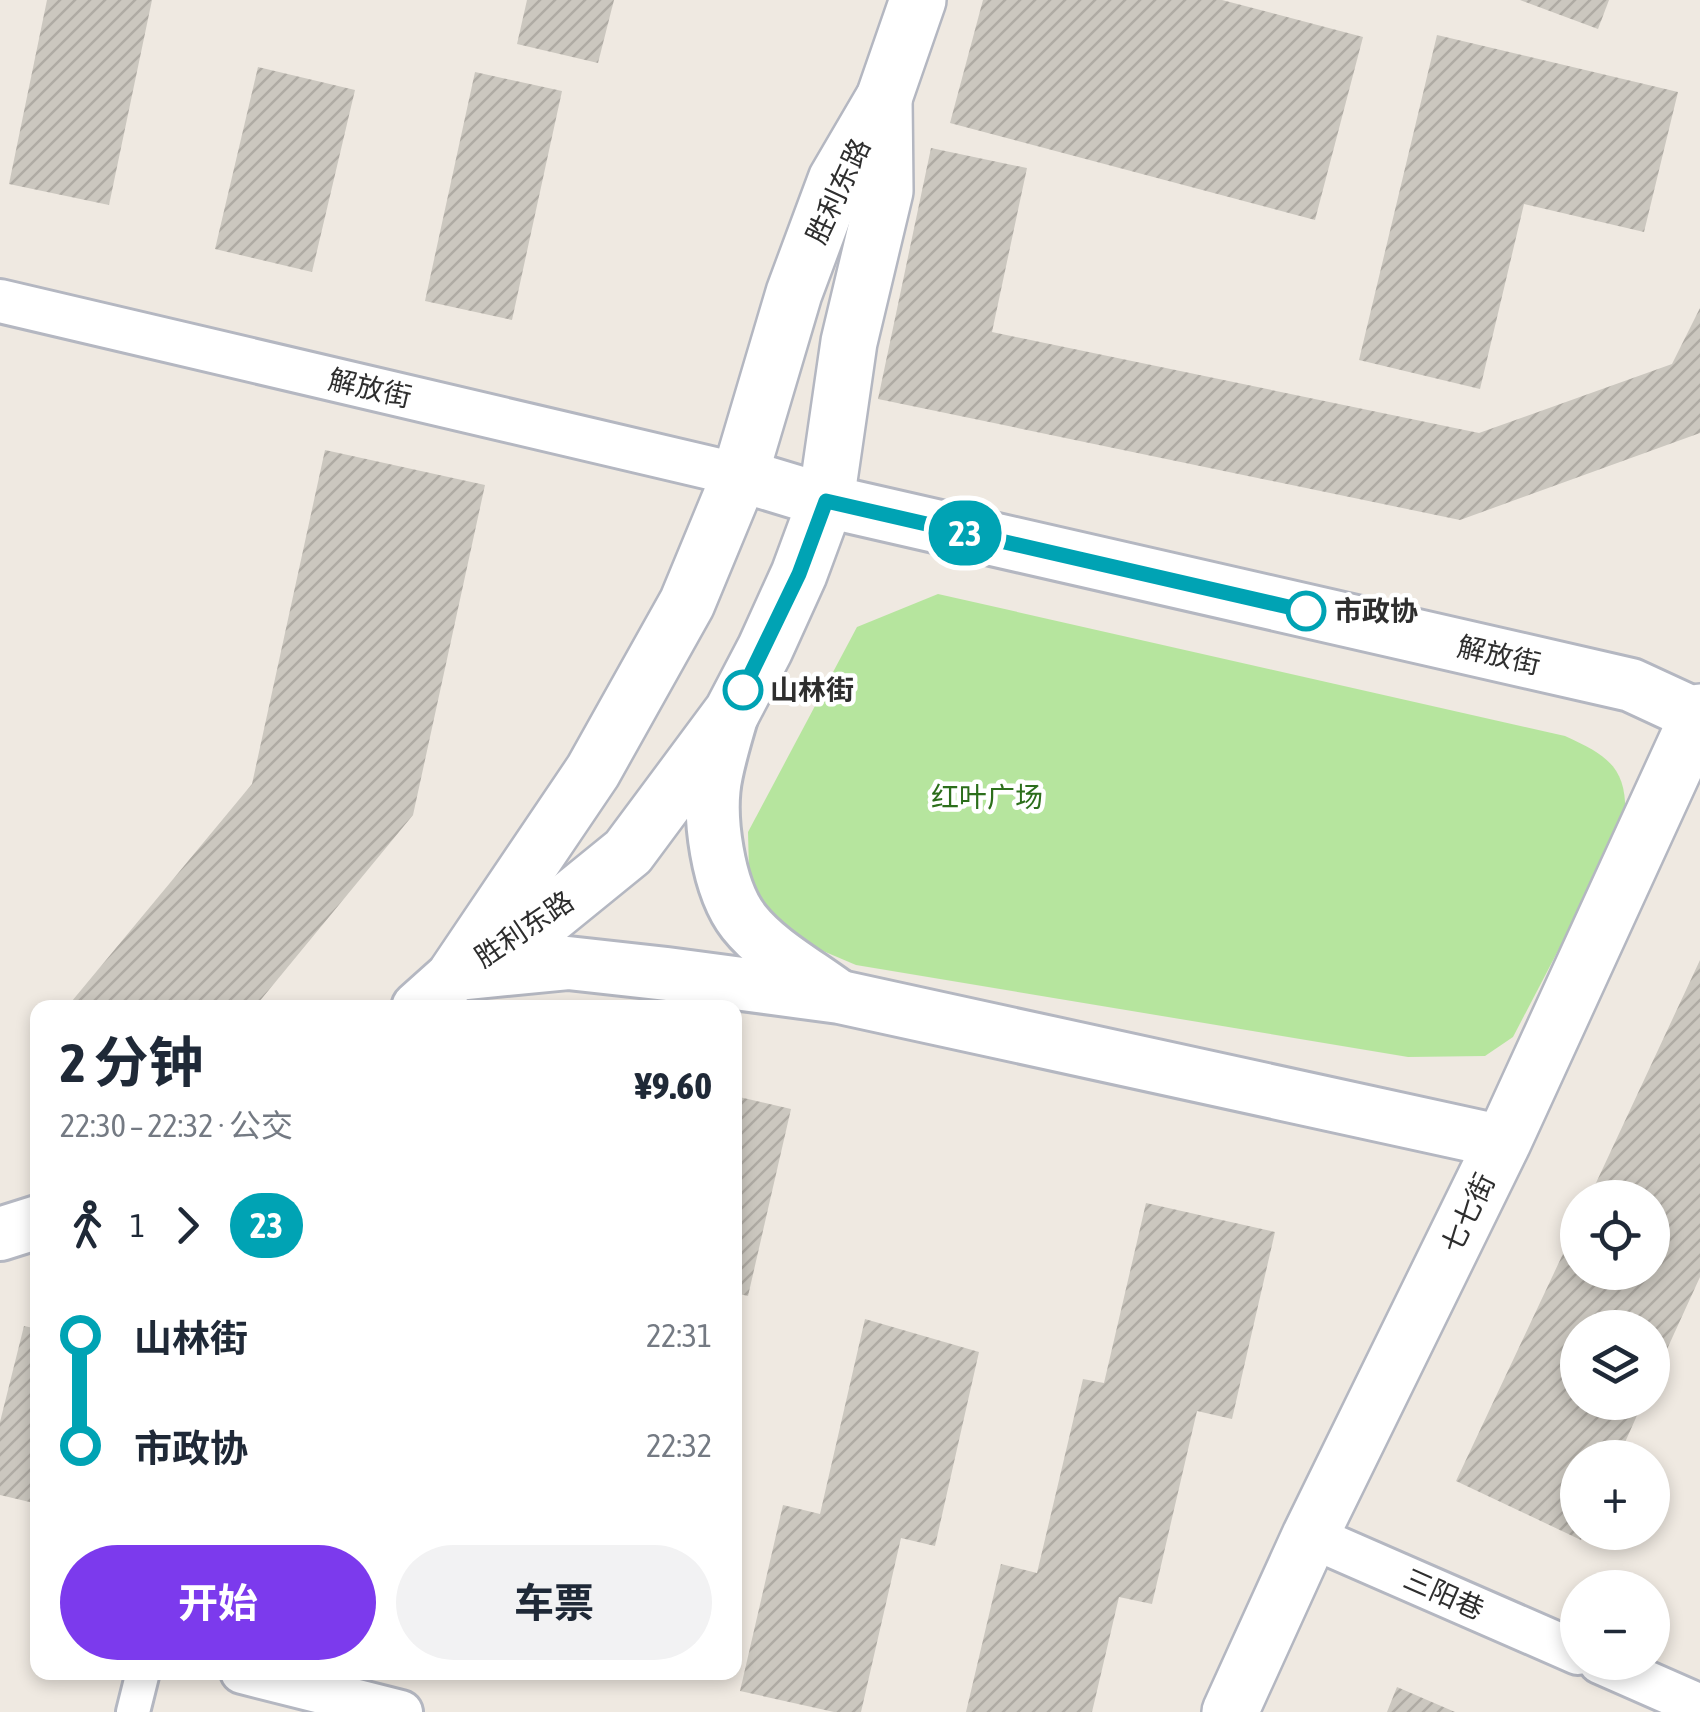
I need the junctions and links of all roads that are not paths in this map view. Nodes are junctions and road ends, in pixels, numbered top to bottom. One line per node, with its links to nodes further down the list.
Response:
1 (918, 0): 2 (main road, 胜利东路)
2 (884, 98): 4 (main road, 胜利东路); 5 (main road, 胜利东路)
3 (0, 301): 4 (street, 解放街)
4 (740, 475): 5 (street, 解放街); 8 (main road, 胜利东路)
5 (826, 501): 6 (main road, 胜利东路); 7 (street, 解放街)
6 (732, 712): 8 (main road, 胜利东路); 9 (street)
7 (1699, 715): 10 (main road, 七七街)
8 (437, 991): 9 (street)
9 (840, 998): 10 (street)
10 (1502, 1142): 13 (main road, 七七街)
11 (30, 1225): 12 (street)
12 (0, 1234)
13 (1310, 1536): 14 (street, 三阳巷); 21 (main road, 七七街)
14 (1560, 1645)
15 (141, 1680): 19 (street)
16 (274, 1680): 20 (street)
17 (1641, 1680): 18 (street)
18 (1700, 1706)
19 (133, 1712)
20 (401, 1712)
21 (1230, 1712)

